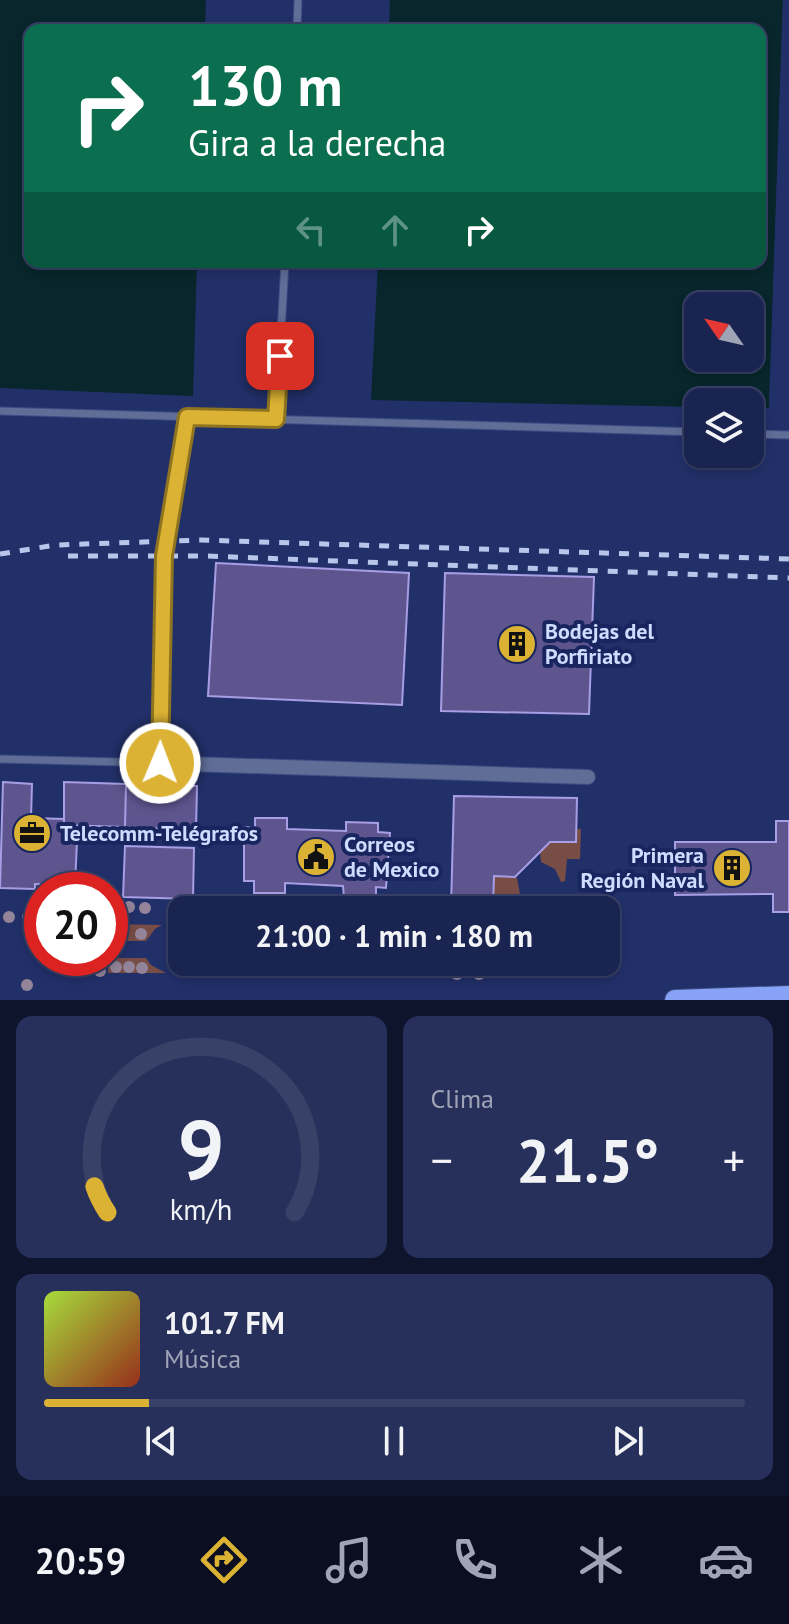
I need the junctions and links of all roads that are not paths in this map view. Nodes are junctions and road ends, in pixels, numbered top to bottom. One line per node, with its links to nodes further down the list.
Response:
1 (298, 0): 2 (lane)
2 (297, 24)
3 (285, 268): 6 (lane)
4 (0, 411): 5 (lane)
5 (187, 417): 6 (lane); 11 (lane)
6 (276, 419): 7 (lane)
7 (684, 432)
8 (764, 434): 9 (lane)
9 (789, 435)
10 (0, 759): 11 (lane)
11 (160, 763): 12 (street)
12 (588, 777)
13 (789, 996): 14 (main road)
14 (675, 1000)

